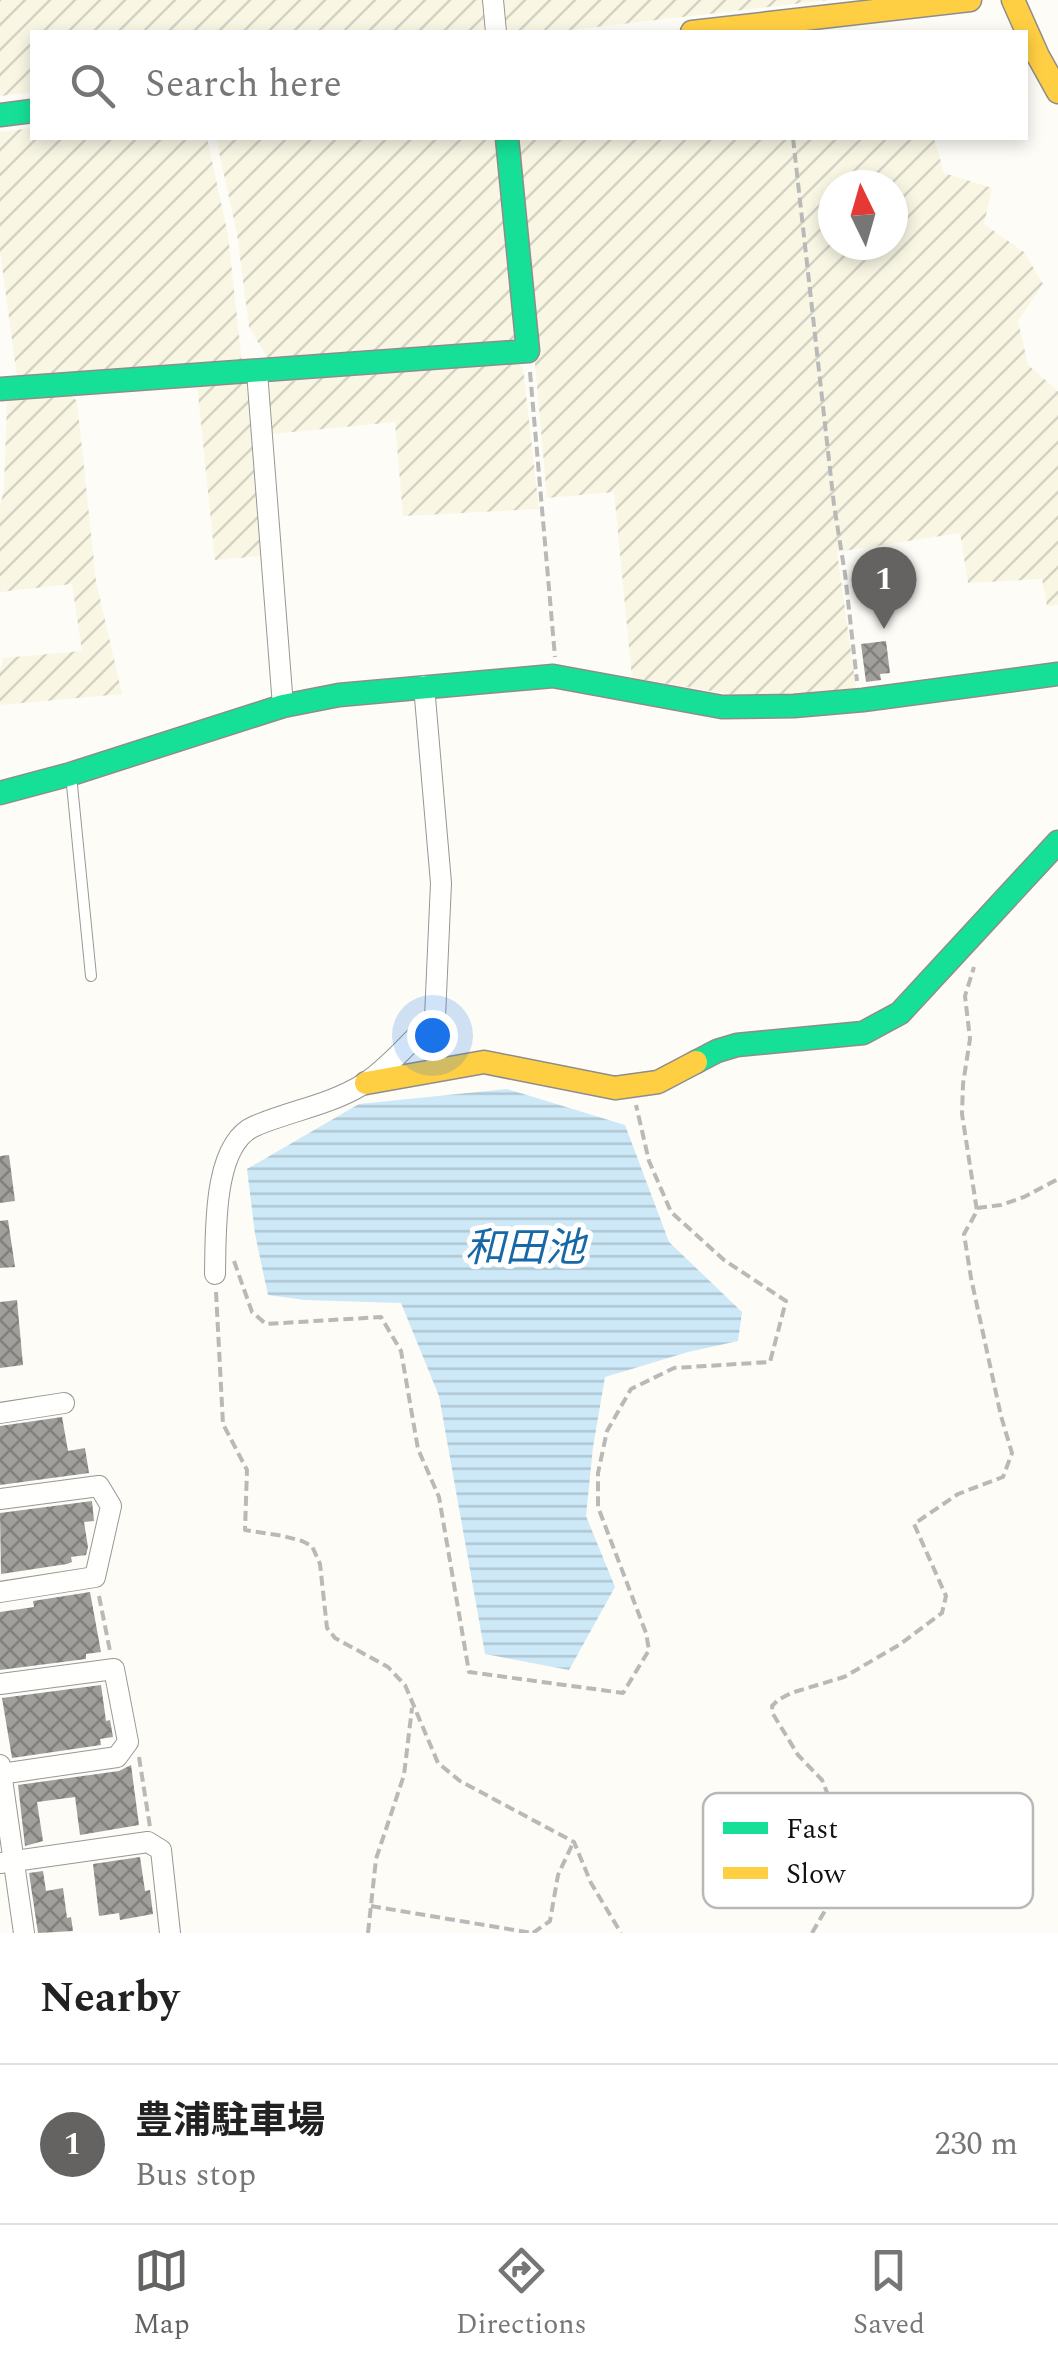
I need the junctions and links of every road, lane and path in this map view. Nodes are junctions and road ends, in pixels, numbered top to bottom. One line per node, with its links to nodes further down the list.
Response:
1 (493, 0): 4 (street)
2 (970, 0): 5 (street)
3 (1014, 0): 6 (street)
4 (496, 30)
5 (709, 30)
6 (1027, 30)
7 (1028, 33): 8 (street)
8 (1058, 92)
9 (30, 111): 10 (street)
10 (0, 115)
11 (508, 140): 13 (street)
12 (793, 140): 19 (path)
13 (528, 351): 14 (street); 17 (path)
14 (257, 372): 15 (street); 20 (street)
15 (0, 389)
16 (1058, 674): 19 (street)
17 (553, 676): 18 (street); 19 (street)
18 (424, 686): 20 (street); 26 (street)
19 (864, 700)
20 (283, 706): 21 (street)
21 (71, 774): 22 (street); 25 (lane)
22 (0, 794)
23 (1058, 842): 27 (street)
24 (976, 963): 29 (path)
25 (92, 976)
26 (366, 1083): 27 (street); 31 (street)
27 (631, 1086): 30 (path)
28 (1058, 1179): 29 (path)
29 (977, 1208): 43 (path)
30 (234, 1261)
31 (215, 1274): 39 (path)
32 (64, 1404): 33 (street)
33 (0, 1413)
34 (0, 1499): 35 (street)
35 (95, 1577): 36 (street); 37 (path)
36 (0, 1592)
37 (114, 1669): 38 (street); 40 (street)
38 (0, 1684)
39 (412, 1704): 45 (path); 47 (path)
40 (128, 1742): 42 (street); 44 (path)
41 (0, 1765): 42 (street)
42 (1, 1774): 46 (street)
43 (827, 1793)
44 (148, 1842): 46 (street); 50 (street)
45 (574, 1842): 52 (path); 53 (path)
46 (7, 1862): 49 (street)
47 (371, 1906): 51 (path); 52 (path)
48 (827, 1908): 54 (path)
49 (24, 1933)
50 (170, 1933)
51 (368, 1933)
52 (533, 1933)
53 (621, 1933)
54 (812, 1933)

